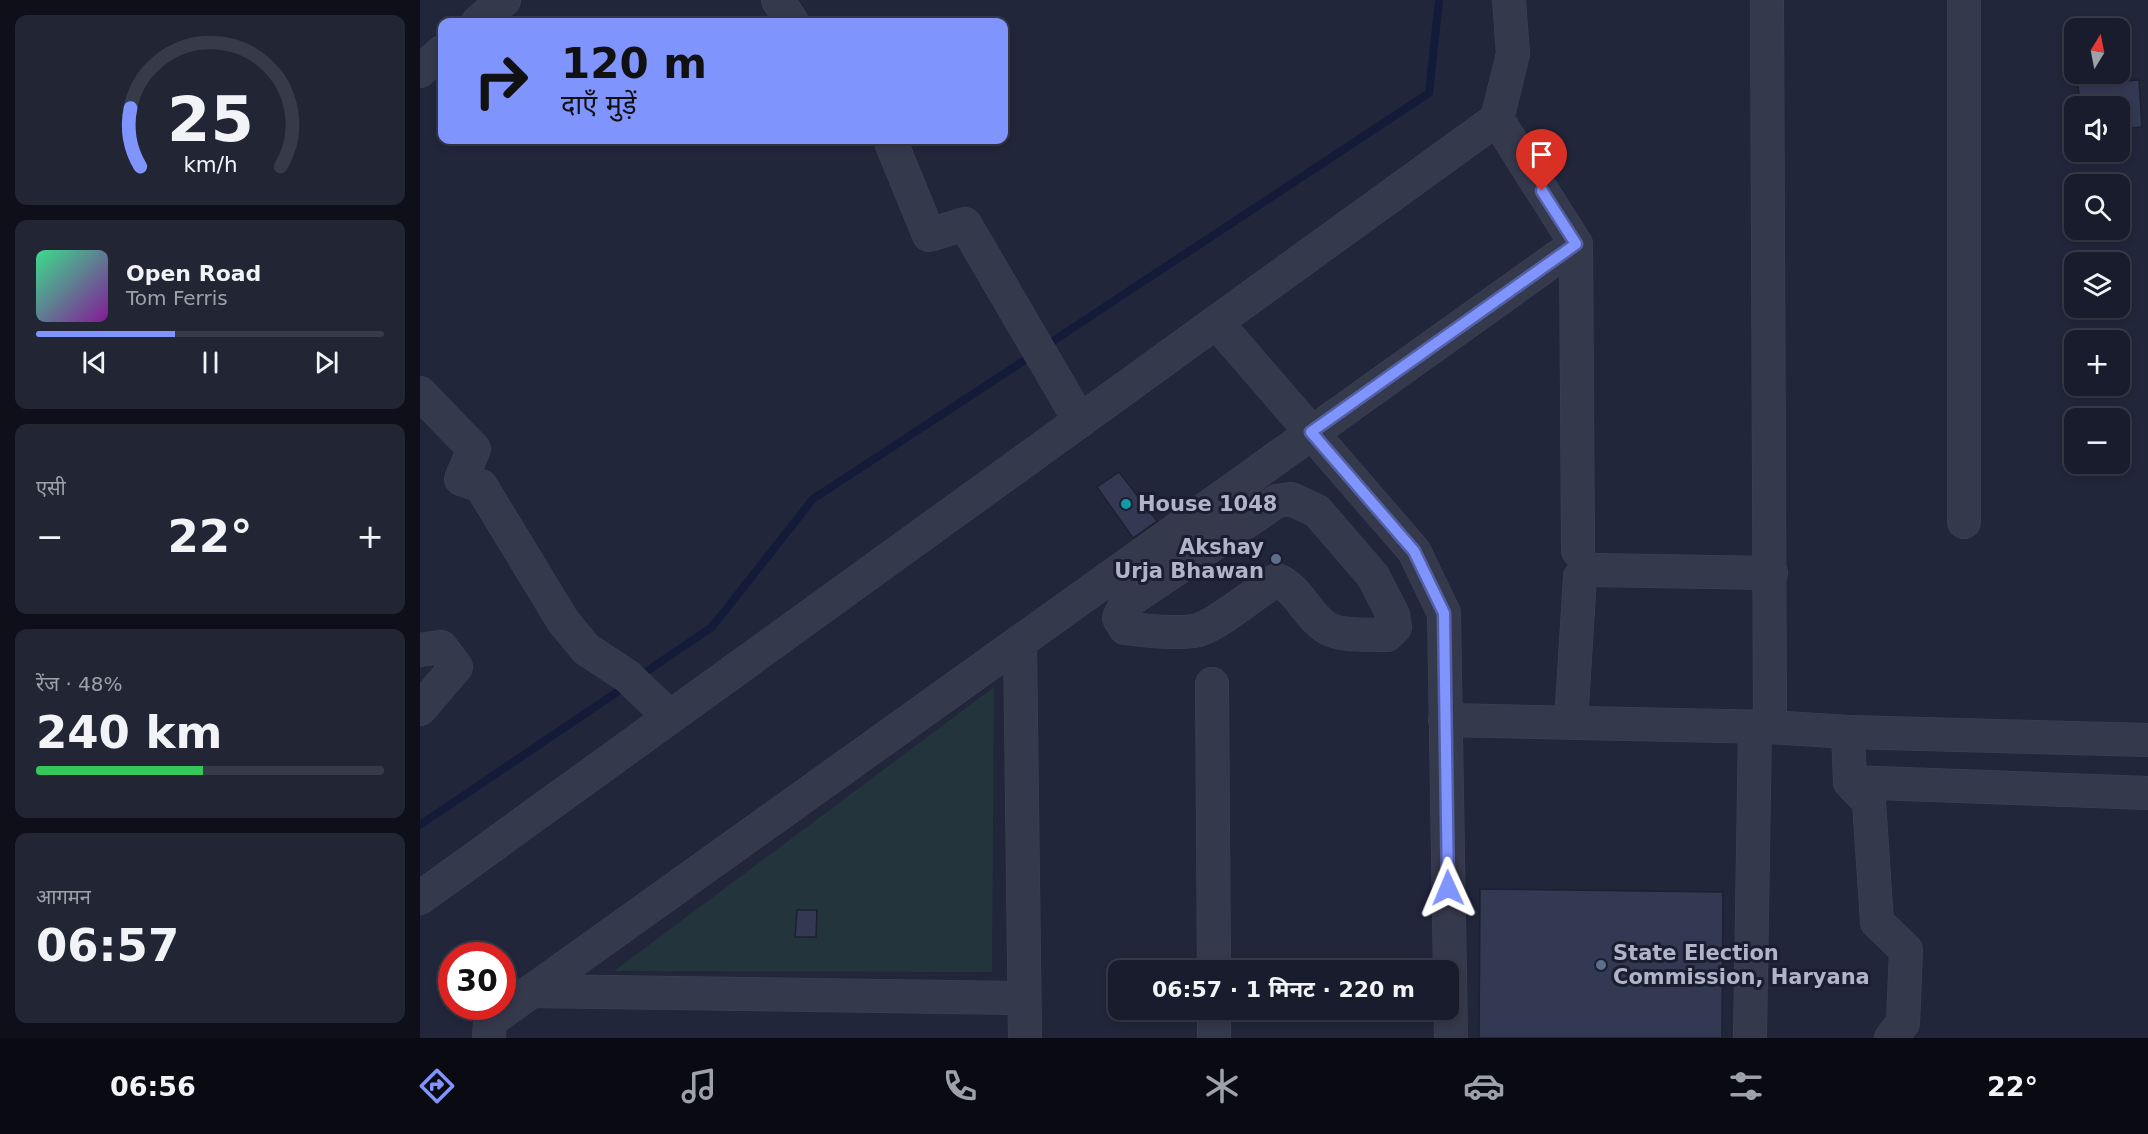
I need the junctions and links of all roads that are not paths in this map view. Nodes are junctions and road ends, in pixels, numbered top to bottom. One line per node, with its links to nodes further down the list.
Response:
1 (504, 0): 6 (street)
2 (778, 0): 7 (street)
3 (1509, 0): 8 (street)
4 (1767, 0): 18 (street)
5 (1964, 0): 15 (street)
6 (483, 18)
7 (789, 18)
8 (1497, 119): 10 (street); 11 (street)
9 (892, 144): 13 (street)
10 (1576, 244): 14 (street); 17 (street)
11 (1216, 322): 13 (street); 14 (street)
12 (420, 393): 24 (street)
13 (1080, 421): 24 (street)
14 (1311, 432): 16 (street); 20 (street)
15 (1964, 522)
16 (1404, 539): 19 (street); 25 (street)
17 (1578, 551)
18 (1771, 573): 26 (street); 27 (street)
19 (1373, 576): 19 (street)
20 (1020, 641): 36 (street); 37 (street)
21 (420, 650): 23 (street)
22 (1212, 684): 35 (street)
23 (420, 709)
24 (670, 717): 34 (street)
25 (1444, 720): 26 (street); 42 (street)
26 (1571, 722): 27 (street)
27 (1762, 726): 28 (street); 43 (street)
28 (1848, 732): 29 (street); 31 (street)
29 (2110, 739): 30 (street); 32 (street)
30 (2148, 740)
31 (1850, 782): 32 (street); 44 (street)
32 (2110, 792): 33 (street)
33 (2148, 793)
34 (420, 898)
35 (1214, 960)
36 (531, 991): 37 (street); 39 (street)
37 (1024, 998): 40 (street)
38 (1214, 1020): 41 (street)
39 (489, 1038)
40 (1025, 1038)
41 (1214, 1038)
42 (1451, 1038)
43 (1750, 1038)
44 (1891, 1038)

